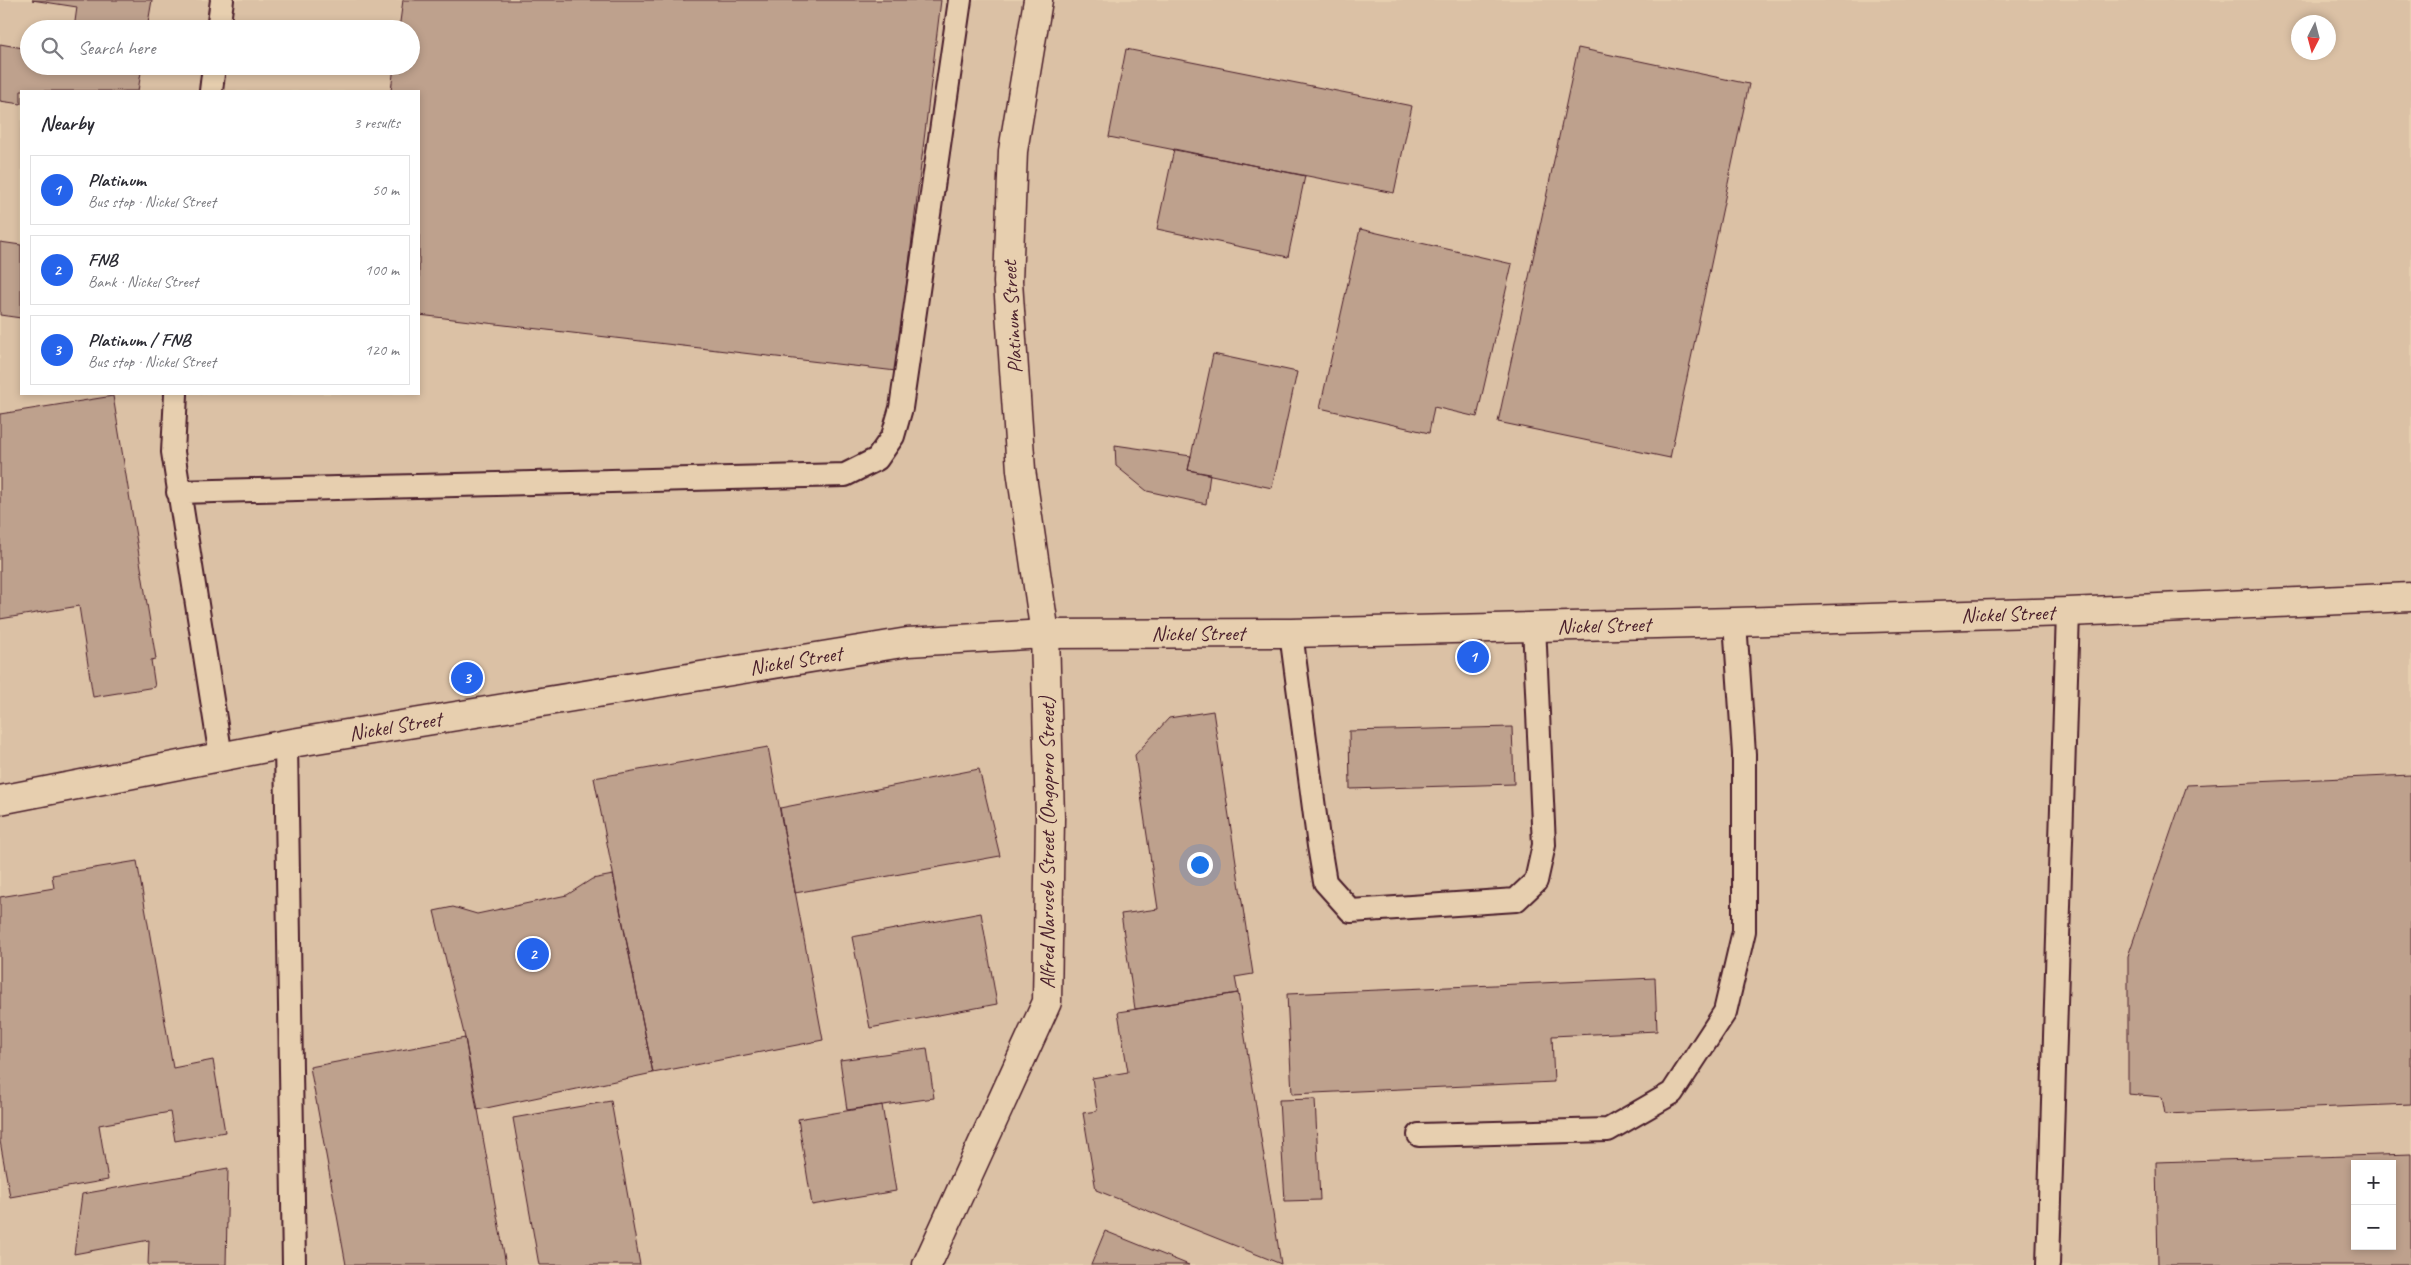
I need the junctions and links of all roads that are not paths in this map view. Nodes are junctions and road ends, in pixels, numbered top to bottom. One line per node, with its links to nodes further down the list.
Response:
1 (222, 0): 4 (lane)
2 (960, 0): 8 (lane)
3 (1038, 0): 14 (street, Platinum Street)
4 (219, 20)
5 (213, 75): 6 (lane)
6 (211, 90)
7 (176, 395): 8 (lane)
8 (178, 492): 16 (lane)
9 (2411, 597): 10 (street, Nickel Street)
10 (2068, 612): 11 (street, Nickel Street); 21 (lane)
11 (1734, 622): 12 (street, Nickel Street); 18 (lane)
12 (1534, 625): 13 (street, Nickel Street); 13 (lane)
13 (1291, 633): 14 (street, Nickel Street)
14 (1045, 634): 15 (street, Nickel Street); 20 (street, Alfred Naruseb Street (Ongoporo Street))
15 (286, 744): 16 (street, Nickel Street); 19 (lane)
16 (221, 757): 17 (street, Nickel Street)
17 (0, 800)
18 (1419, 1135)
19 (294, 1265)
20 (927, 1265)
21 (2048, 1265)

